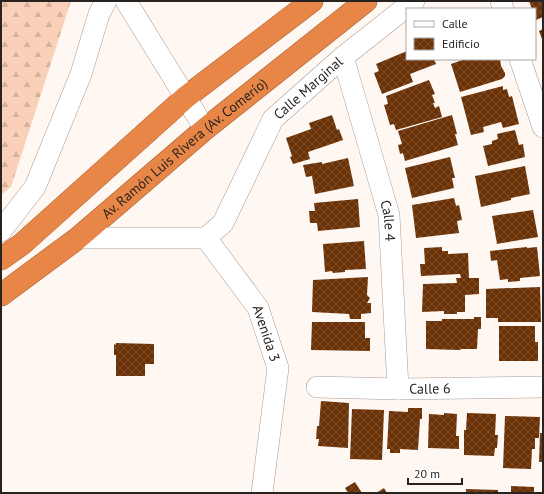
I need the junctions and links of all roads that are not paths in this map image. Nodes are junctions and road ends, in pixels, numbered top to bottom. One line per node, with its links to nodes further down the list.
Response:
1 (106, 1): 11 (street)
2 (126, 1): 8 (street)
3 (312, 1): 8 (highway)
4 (366, 1): 10 (highway, Av. Ramón Luis Rivera (Av. Comerío))
5 (414, 1): 6 (street, Calle Marginal)
6 (343, 57): 13 (street, Calle Marginal); 18 (street, Calle 4)
7 (520, 60): 9 (street)
8 (186, 97): 10 (street); 14 (highway)
9 (543, 127)
10 (205, 129): 12 (highway, Av. Ramón Luis Rivera (Av. Comerío))
11 (1, 231)
12 (78, 238): 13 (street); 15 (highway, Av. Ramón Luis Rivera (Av. Comerío))
13 (206, 238): 19 (street, Avenida 3)
14 (1, 259)
15 (1, 295)
16 (317, 387): 18 (street, Calle 6)
17 (543, 388): 18 (street, Calle 6)
18 (398, 389)
19 (262, 493)

